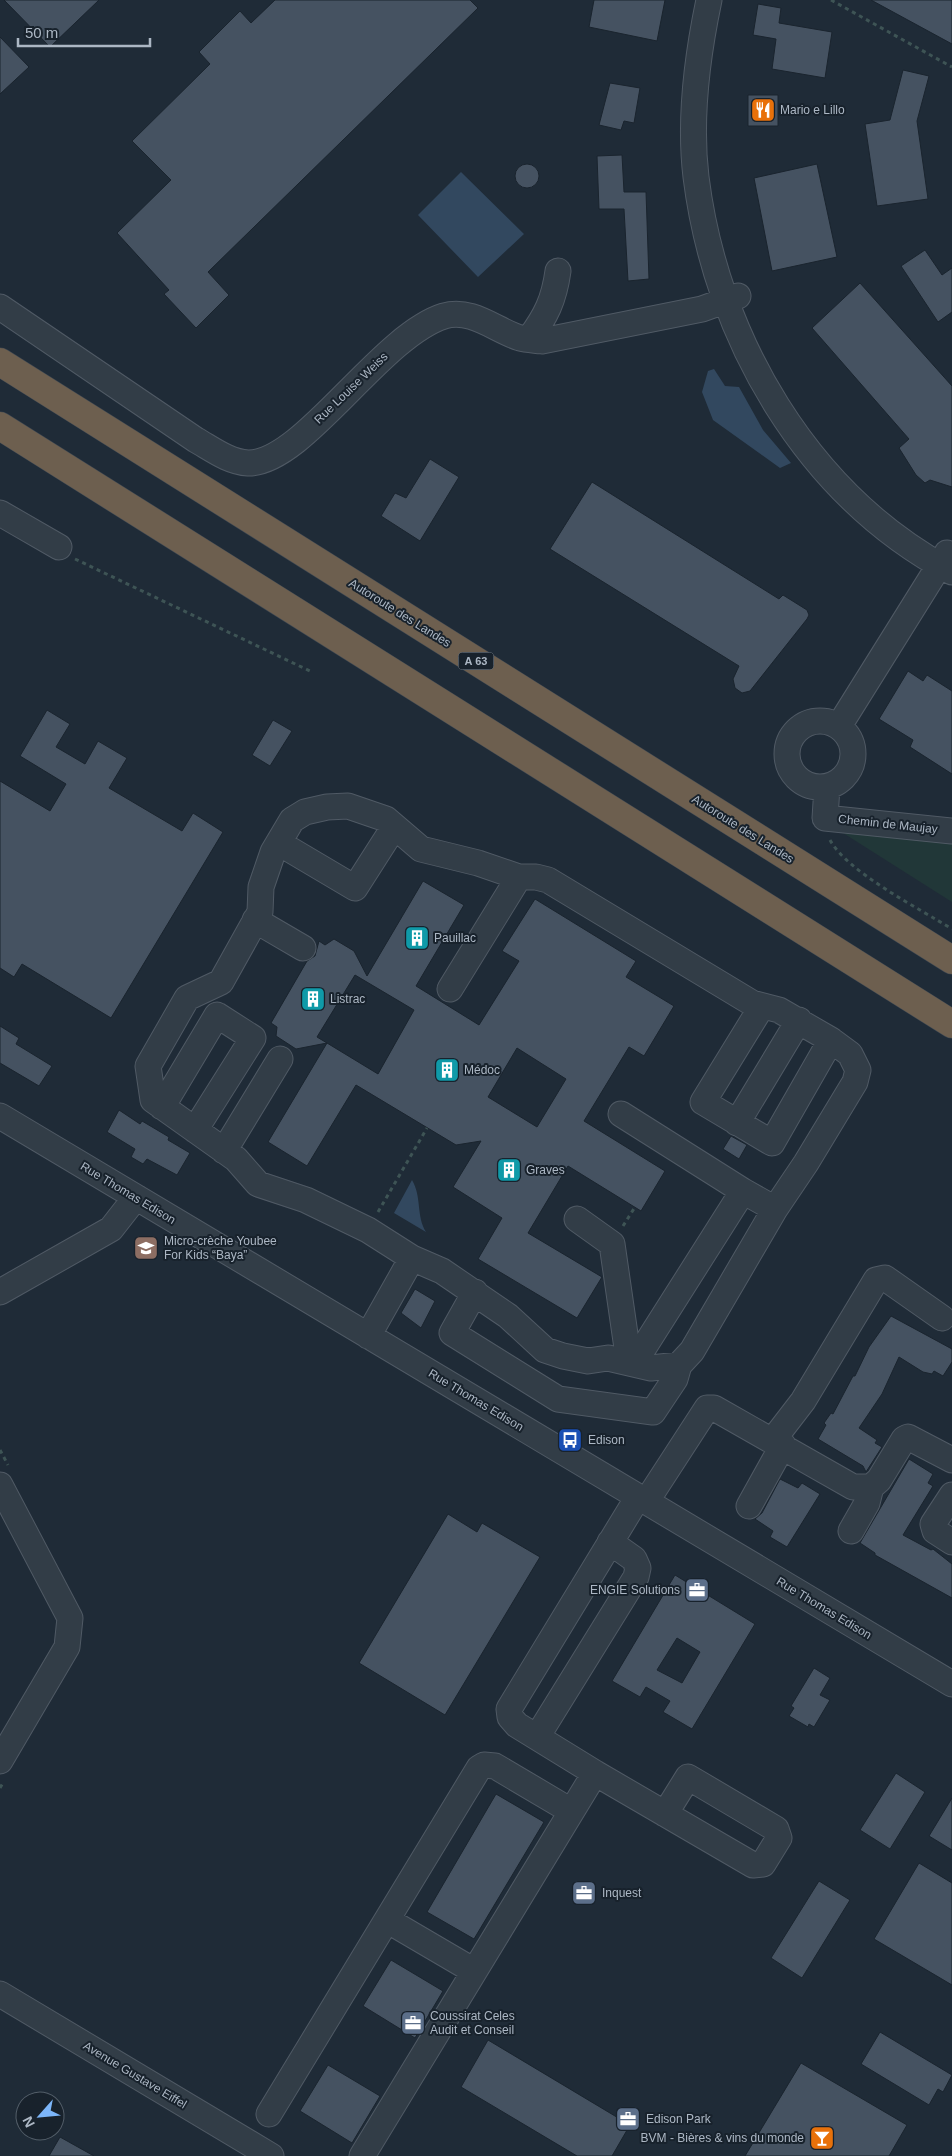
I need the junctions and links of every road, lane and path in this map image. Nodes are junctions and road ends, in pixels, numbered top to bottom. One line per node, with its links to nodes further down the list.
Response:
1 (709, 0): 6 (street)
2 (724, 0): 6 (street)
3 (831, 0): 4 (path)
4 (952, 67)
5 (558, 271): 8 (street)
6 (731, 298): 8 (street, Rue Louise Weiss); 16 (street)
7 (0, 307): 8 (street, Rue Louise Weiss)
8 (529, 339)
9 (0, 349): 14 (highway)
10 (0, 362): 14 (highway, Autoroute des Landes / A 63)
11 (0, 426): 18 (highway)
12 (0, 443): 18 (highway)
13 (0, 514): 15 (street)
14 (246, 516): 29 (highway, Autoroute des Landes / A 63)
15 (59, 547): 17 (path)
16 (948, 562): 19 (street)
17 (312, 672)
18 (404, 679): 33 (highway)
19 (839, 726): 20 (street); 20 (street)
20 (827, 787): 21 (street, Chemin de Maujay)
21 (825, 818): 23 (street, Chemin de Maujay); 27 (path)
22 (394, 827): 24 (street); 24 (street); 25 (street)
23 (952, 831)
24 (279, 843): 26 (street)
25 (519, 877): 30 (street); 31 (street)
26 (255, 920): 28 (street); 36 (street)
27 (952, 929)
28 (303, 948)
29 (952, 960)
30 (450, 989)
31 (762, 1006): 32 (street); 39 (street)
32 (799, 1020): 34 (street); 39 (street)
33 (952, 1024)
34 (832, 1040): 42 (street); 44 (street)
35 (280, 1059): 43 (street)
36 (162, 1107): 41 (street); 41 (street)
37 (621, 1114): 45 (street)
38 (0, 1116): 46 (street, Rue Thomas Edison)
39 (737, 1123): 42 (street)
40 (427, 1128): 49 (path)
41 (195, 1130): 43 (street)
42 (772, 1143): 44 (street)
43 (224, 1151): 49 (street)
44 (806, 1164): 47 (street)
45 (743, 1190): 47 (street); 55 (street)
46 (136, 1197): 51 (street); 54 (street, Rue Thomas Edison)
47 (775, 1209): 56 (street)
48 (577, 1219): 55 (street)
49 (368, 1230): 50 (street)
50 (412, 1258): 52 (street); 54 (street)
51 (0, 1292)
52 (474, 1292): 55 (street); 56 (street)
53 (942, 1318): 57 (street)
54 (368, 1336): 62 (street, Rue Thomas Edison)
55 (632, 1362): 56 (street)
56 (679, 1365)
57 (778, 1443): 60 (street); 62 (street); 63 (street)
58 (952, 1460): 60 (street)
59 (0, 1485): 69 (street)
60 (871, 1487): 64 (street)
61 (952, 1495): 66 (street)
62 (642, 1499): 65 (street); 67 (street, Rue Thomas Edison)
63 (750, 1506)
64 (851, 1531)
65 (610, 1542): 68 (street); 68 (street)
66 (952, 1542)
67 (952, 1684)
68 (537, 1737): 70 (street)
69 (0, 1760)
70 (595, 1772): 71 (street); 72 (street)
71 (571, 1810): 73 (street); 74 (street)
72 (665, 1814)
73 (386, 1920): 74 (street); 76 (street)
74 (474, 1971): 79 (street)
75 (0, 1994): 77 (street, Avenue Gustave Eiffel)
76 (269, 2114)
77 (244, 2149): 78 (street, Avenue Gustave Eiffel)
78 (271, 2156)
79 (362, 2156)

